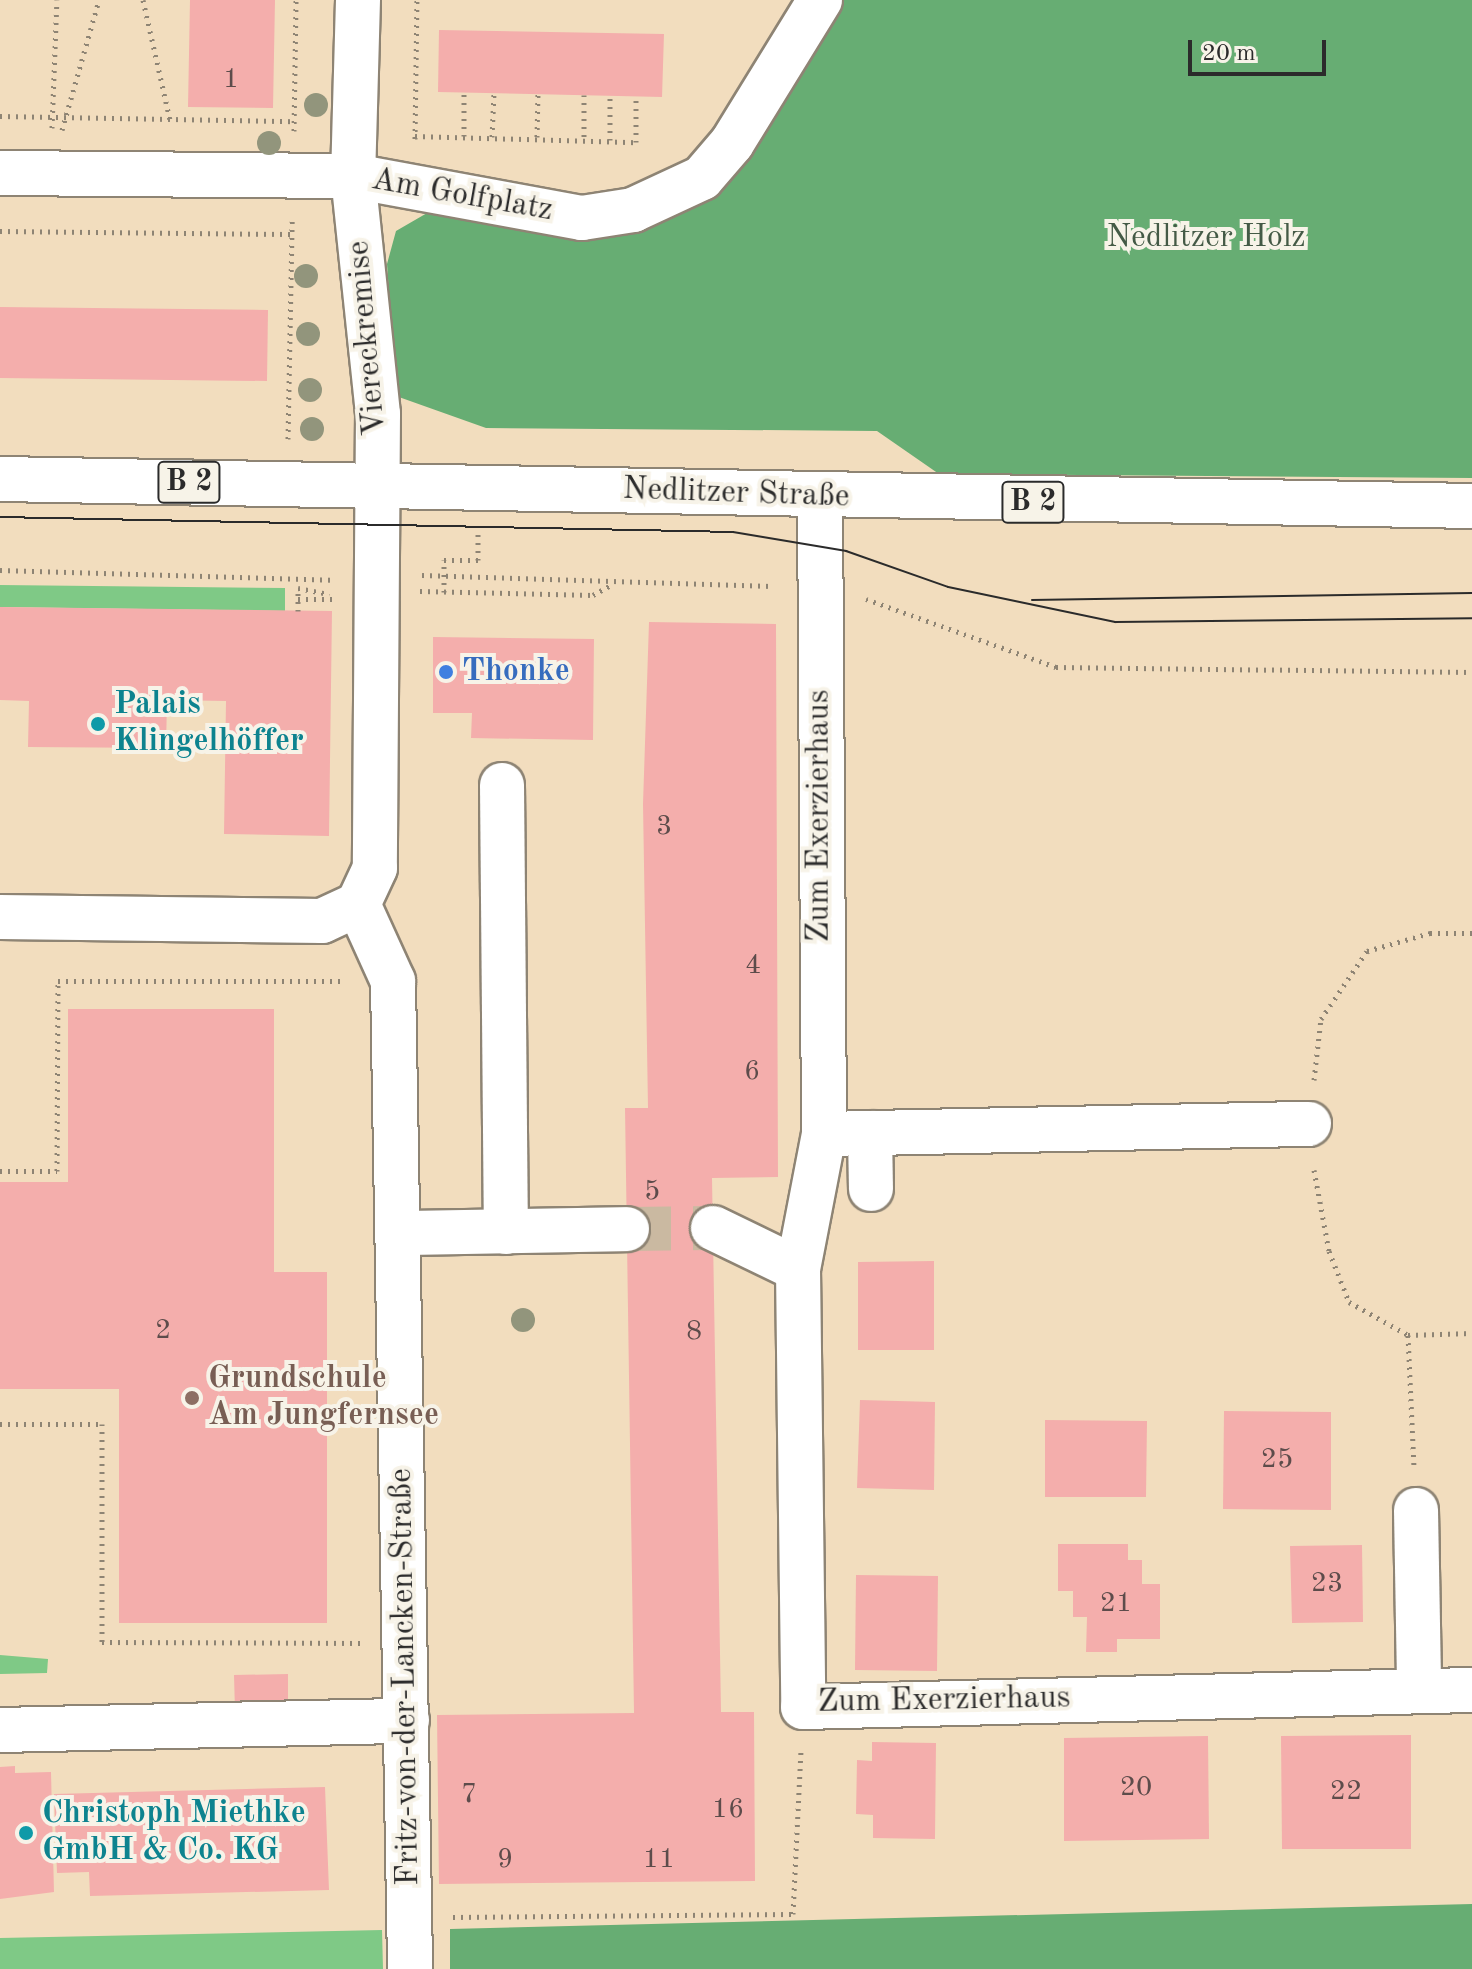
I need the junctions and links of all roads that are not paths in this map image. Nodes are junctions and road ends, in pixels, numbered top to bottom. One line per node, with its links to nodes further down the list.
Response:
1 (358, 0): 4 (street, Viereckremise)
2 (820, 0): 4 (street, Am Golfplatz)
3 (0, 173): 4 (street, Am Golfplatz)
4 (353, 176): 6 (street, Viereckremise)
5 (0, 479): 6 (street, Nedlitzer Straße / B 2)
6 (377, 485): 7 (street, Nedlitzer Straße / B 2); 10 (street)
7 (820, 498): 8 (street, Nedlitzer Straße / B 2); 14 (street, Zum Exerzierhaus)
8 (1472, 506)
9 (502, 785): 18 (street)
10 (358, 904): 11 (street); 19 (street, Fritz-von-der-Lancken-Straße)
11 (0, 917)
12 (1309, 1124): 13 (street)
13 (870, 1133): 14 (street); 15 (street)
14 (824, 1134): 20 (street, Zum Exerzierhaus)
15 (871, 1189)
16 (713, 1228): 20 (street)
17 (627, 1229): 18 (street)
18 (506, 1232): 19 (street)
19 (401, 1233): 24 (street, Fritz-von-der-Lancken-Straße)
20 (798, 1269): 22 (street, Zum Exerzierhaus)
21 (1416, 1510): 22 (street)
22 (1419, 1689): 23 (street, Zum Exerzierhaus)
23 (1472, 1690)
24 (407, 1721): 25 (street); 26 (street, Fritz-von-der-Lancken-Straße)
25 (0, 1730)
26 (410, 1969)

